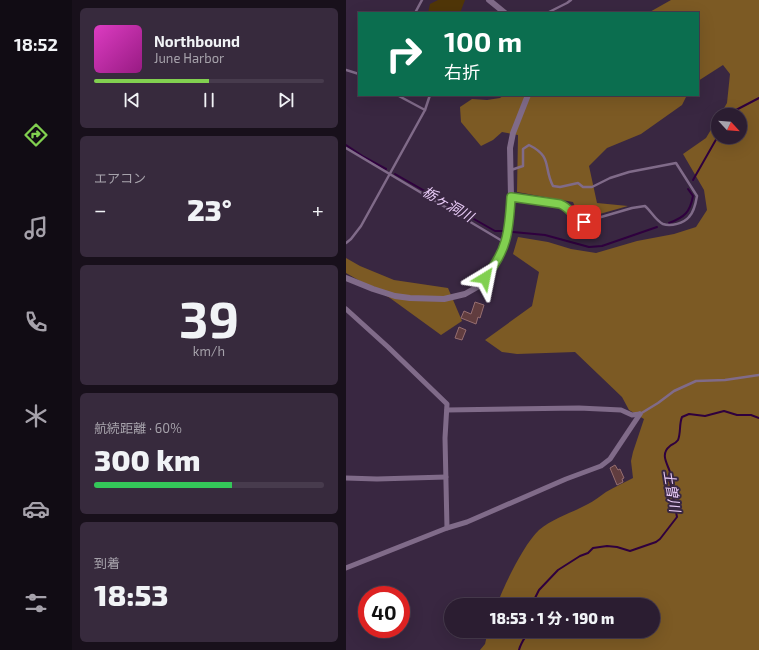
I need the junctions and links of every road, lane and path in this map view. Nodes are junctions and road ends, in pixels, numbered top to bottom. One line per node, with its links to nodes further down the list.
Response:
1 (422, 0): 4 (lane)
2 (489, 0): 5 (street)
3 (571, 0): 6 (lane)
4 (416, 12)
5 (504, 12)
6 (549, 12)
7 (346, 70): 8 (lane)
8 (358, 74)
9 (399, 96): 12 (lane)
10 (430, 96): 12 (lane)
11 (528, 96): 14 (street)
12 (425, 110): 15 (lane)
13 (346, 148): 15 (lane)
14 (510, 170): 16 (street); 16 (lane)
15 (390, 174): 17 (lane); 18 (lane)
16 (511, 197): 17 (street)
17 (505, 242): 19 (street)
18 (346, 244)
19 (346, 278)
20 (346, 309): 22 (street)
21 (759, 375): 23 (lane)
22 (447, 410): 23 (street); 24 (street)
23 (640, 414): 26 (street)
24 (446, 477): 25 (street); 26 (street)
25 (346, 478)
26 (447, 528): 27 (street)
27 (346, 568)

